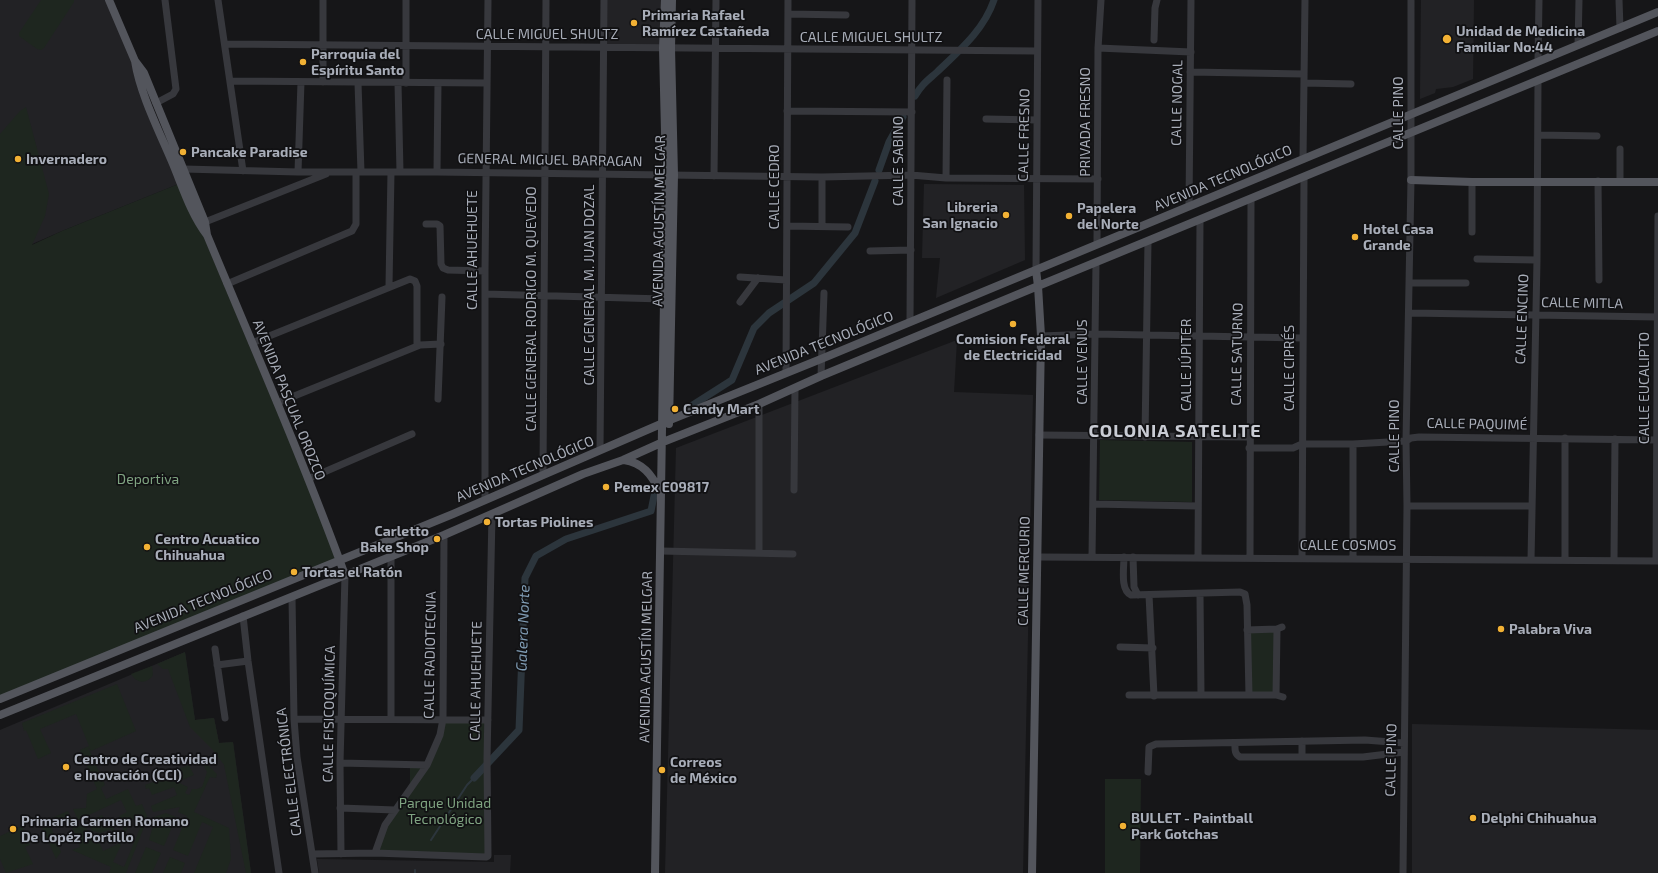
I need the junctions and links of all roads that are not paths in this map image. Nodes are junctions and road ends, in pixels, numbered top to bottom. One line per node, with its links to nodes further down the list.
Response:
1 (110, 0): 43 (main road, AVENIDA PASCUAL OROZCO)
2 (165, 0): 58 (street)
3 (218, 0): 29 (street)
4 (323, 0): 30 (street)
5 (406, 0): 32 (street)
6 (488, 0): 33 (street, CALLE AHUEHUETE)
7 (546, 0): 34 (street, CALLE GENERAL RODRIGO M. QUEVEDO)
8 (604, 0): 35 (street, CALLE GENERAL M. JUAN DOZAL)
9 (665, 0): 36 (main road, AVENIDA AGUSTÍN MELGAR)
10 (672, 0): 36 (main road, AVENIDA AGUSTÍN MELGAR)
11 (716, 0): 38 (street)
12 (788, 0): 24 (street, CALLE CEDRO)
13 (912, 0): 40 (street, CALLE SABINO)
14 (1038, 0): 41 (street, CALLE FRESNO)
15 (1100, 0): 37 (street, PRIVADA FRESNO)
16 (1157, 0): 28 (street)
17 (1191, 0): 42 (street, CALLE NOGAL)
18 (1305, 0): 46 (street)
19 (1411, 0): 61 (street, CALLE PINO)
20 (1538, 0): 44 (street)
21 (1578, 0): 31 (street)
22 (1620, 0): 26 (street)
23 (1658, 12): 26 (main road, AVENIDA TECNOLÓGICO)
24 (788, 14): 25 (street); 39 (street, CALLE CEDRO)
25 (846, 15)
26 (1620, 28): 31 (main road, AVENIDA TECNOLÓGICO)
27 (1658, 31): 48 (main road, AVENIDA TECNOLÓGICO)
28 (1154, 40)
29 (225, 44): 30 (street, CALLE MIGUEL SHULTZ); 49 (street)
30 (323, 45): 32 (street, CALLE MIGUEL SHULTZ); 51 (street)
31 (1578, 45): 44 (main road, AVENIDA TECNOLÓGICO)
32 (406, 46): 33 (street, CALLE MIGUEL SHULTZ); 53 (street)
33 (488, 47): 34 (street, CALLE MIGUEL SHULTZ); 54 (street, CALLE AHUEHUETE)
34 (546, 47): 35 (street, CALLE MIGUEL SHULTZ); 78 (street, CALLE GENERAL RODRIGO M. QUEVEDO)
35 (605, 47): 36 (street, CALLE MIGUEL SHULTZ); 79 (street, CALLE GENERAL M. JUAN DOZAL)
36 (667, 48): 38 (street, CALLE MIGUEL SHULTZ); 80 (main road, AVENIDA AGUSTÍN MELGAR)
37 (1098, 48): 42 (street); 88 (street, PRIVADA FRESNO)
38 (716, 49): 39 (street, CALLE MIGUEL SHULTZ); 82 (street)
39 (788, 49): 40 (street, CALLE MIGUEL SHULTZ); 59 (street, CALLE CEDRO)
40 (912, 50): 41 (street, CALLE MIGUEL SHULTZ); 60 (street, CALLE SABINO)
41 (1037, 51): 63 (street, CALLE FRESNO)
42 (1191, 52): 45 (street, CALLE NOGAL)
43 (135, 61): 58 (main road, AVENIDA PASCUAL OROZCO); 99 (main road, AVENIDA PASCUAL OROZCO)
44 (1538, 61): 61 (main road, AVENIDA TECNOLÓGICO)
45 (1190, 72): 46 (street); 96 (street, CALLE NOGAL)
46 (1304, 74): 55 (street)
47 (947, 80): 85 (street)
48 (1538, 80): 64 (main road, AVENIDA TECNOLÓGICO); 65 (street, CALLE ENCINO)
49 (230, 81): 50 (street); 70 (street)
50 (301, 82): 51 (street); 71 (street)
51 (323, 82): 52 (street)
52 (358, 83): 53 (street); 72 (street)
53 (402, 83): 56 (street); 74 (street)
54 (487, 83): 56 (street); 77 (street, CALLE AHUEHUETE)
55 (1304, 83): 57 (street); 68 (street)
56 (438, 84): 75 (street)
57 (1351, 84)
58 (156, 103): 69 (main road, AVENIDA PASCUAL OROZCO)
59 (787, 111): 60 (street); 83 (street, CALLE CEDRO)
60 (912, 112): 81 (street, CALLE SABINO)
61 (1410, 114): 64 (street, CALLE PINO); 68 (main road, AVENIDA TECNOLÓGICO)
62 (986, 119): 63 (street)
63 (1037, 120): 87 (street, CALLE FRESNO)
64 (1410, 132): 86 (main road, AVENIDA TECNOLÓGICO); 89 (street, CALLE PINO)
65 (1538, 135): 66 (street); 90 (street, CALLE ENCINO)
66 (1597, 136)
67 (1620, 149): 93 (street)
68 (1303, 159): 96 (main road, AVENIDA TECNOLÓGICO)
69 (184, 170): 70 (street, GENERAL MIGUEL BARRAGAN); 99 (main road, AVENIDA PASCUAL OROZCO)
70 (243, 171): 71 (street, GENERAL MIGUEL BARRAGAN)
71 (298, 172): 76 (street, GENERAL MIGUEL BARRAGAN)
72 (358, 172): 73 (street, GENERAL MIGUEL BARRAGAN); 76 (street, GENERAL MIGUEL BARRAGAN); 122 (street)
73 (391, 172): 74 (street, GENERAL MIGUEL BARRAGAN); 123 (street)
74 (400, 172): 75 (street, GENERAL MIGUEL BARRAGAN)
75 (437, 172): 77 (street, GENERAL MIGUEL BARRAGAN)
76 (330, 173): 99 (street)
77 (486, 173): 78 (street, GENERAL MIGUEL BARRAGAN); 115 (street, CALLE AHUEHUETE)
78 (545, 174): 79 (street, GENERAL MIGUEL BARRAGAN); 128 (street, CALLE GENERAL RODRIGO M. QUEVEDO)
79 (602, 174): 80 (street, GENERAL MIGUEL BARRAGAN); 129 (street, CALLE GENERAL M. JUAN DOZAL)
80 (670, 175): 82 (street, GENERAL MIGUEL BARRAGAN); 130 (main road, AVENIDA AGUSTÍN MELGAR); 151 (main road, AVENIDA AGUSTÍN MELGAR)
81 (911, 175): 84 (street, GENERAL MIGUEL BARRAGAN); 85 (street, GENERAL MIGUEL BARRAGAN); 108 (street, CALLE SABINO)
82 (714, 176): 83 (street, GENERAL MIGUEL BARRAGAN)
83 (787, 176): 84 (street, GENERAL MIGUEL BARRAGAN); 101 (street, CALLE CEDRO)
84 (822, 177): 102 (street)
85 (946, 178): 87 (street, GENERAL MIGUEL BARRAGAN)
86 (1304, 178): 95 (main road, AVENIDA TECNOLÓGICO); 141 (street, CALLE CIPRÉS)
87 (1036, 179): 88 (street, GENERAL MIGUEL BARRAGAN); 114 (street, CALLE FRESNO)
88 (1098, 179): 107 (street, PRIVADA FRESNO)
89 (1411, 180): 92 (main road); 120 (street, CALLE PINO)
90 (1537, 181): 91 (main road); 92 (main road); 111 (street, CALLE ENCINO)
91 (1598, 181): 93 (main road); 119 (street)
92 (1472, 182): 105 (street)
93 (1620, 182): 94 (main road)
94 (1658, 182)
95 (1252, 199): 98 (main road, AVENIDA TECNOLÓGICO); 140 (street, CALLE SATURNO)
96 (1189, 206): 107 (main road, AVENIDA TECNOLÓGICO)
97 (1658, 216): 104 (street, CALLE EUCALIPTO)
98 (1200, 220): 106 (main road, AVENIDA TECNOLÓGICO); 139 (street, CALLE JÚPITER)
99 (202, 224): 122 (main road, AVENIDA PASCUAL OROZCO)
100 (426, 224): 115 (street)
101 (786, 226): 102 (street); 118 (street, CALLE CEDRO)
102 (822, 226): 103 (street)
103 (848, 227)
104 (1658, 229): 113 (street, CALLE EUCALIPTO)
105 (1472, 232)
106 (1148, 241): 112 (main road, AVENIDA TECNOLÓGICO); 138 (street)
107 (1097, 244): 114 (main road, AVENIDA TECNOLÓGICO)
108 (911, 250): 109 (street); 135 (street, CALLE SABINO)
109 (870, 251)
110 (1477, 259): 111 (street)
111 (1537, 260): 133 (street, CALLE ENCINO)
112 (1096, 262): 124 (main road, AVENIDA TECNOLÓGICO); 136 (street, CALLE VENUS)
113 (1658, 266): 134 (street, CALLE EUCALIPTO)
114 (1036, 270): 124 (main road, CALLE MERCURIO); 135 (main road, AVENIDA TECNOLÓGICO)
115 (485, 271): 126 (street, CALLE AHUEHUETE)
116 (740, 277): 117 (street)
117 (758, 278): 118 (street); 131 (street)
118 (786, 280): 146 (street, CALLE CEDRO)
119 (1599, 280)
120 (1410, 283): 121 (street); 132 (street, CALLE PINO)
121 (1466, 283)
122 (227, 284): 142 (main road, AVENIDA PASCUAL OROZCO)
123 (389, 286): 142 (street); 144 (street)
124 (1038, 286): 137 (main road, CALLE MERCURIO); 147 (main road, AVENIDA TECNOLÓGICO)
125 (824, 293): 145 (street)
126 (485, 294): 128 (street); 177 (street, CALLE AHUEHUETE)
127 (442, 296): 143 (street)
128 (544, 296): 129 (street); 172 (street, CALLE GENERAL RODRIGO M. QUEVEDO)
129 (602, 298): 130 (street); 170 (street, CALLE GENERAL M. JUAN DOZAL)
130 (663, 298): 154 (main road, AVENIDA AGUSTÍN MELGAR)
131 (740, 302)
132 (1410, 313): 133 (street, CALLE MITLA); 165 (street, CALLE PINO)
133 (1535, 315): 134 (street, CALLE MITLA); 161 (street, CALLE ENCINO)
134 (1658, 317): 164 (street, CALLE EUCALIPTO)
135 (910, 322): 145 (main road, AVENIDA TECNOLÓGICO)
136 (1095, 334): 137 (street); 138 (street); 157 (street, CALLE VENUS)
137 (1041, 336): 156 (main road, CALLE MERCURIO)
138 (1147, 336): 139 (street); 159 (street)
139 (1200, 337): 140 (street); 158 (street, CALLE JÚPITER)
140 (1250, 337): 141 (street); 160 (street, CALLE SATURNO)
141 (1302, 338): 167 (street, CALLE CIPRÉS)
142 (252, 343): 150 (main road, AVENIDA PASCUAL OROZCO)
143 (441, 344): 144 (street); 149 (street)
144 (417, 346): 150 (street)
145 (821, 359): 146 (main road, AVENIDA TECNOLÓGICO); 147 (street)
146 (786, 374): 153 (main road, AVENIDA TECNOLÓGICO)
147 (821, 376): 148 (main road, AVENIDA TECNOLÓGICO)
148 (795, 388): 152 (main road, AVENIDA TECNOLÓGICO); 174 (street)
149 (438, 399)
150 (277, 403): 173 (main road, AVENIDA PASCUAL OROZCO)
151 (670, 404): 153 (main road); 154 (main road, AVENIDA AGUSTÍN MELGAR)
152 (759, 404): 166 (main road, AVENIDA TECNOLÓGICO); 185 (street)
153 (686, 414): 154 (main road, AVENIDA TECNOLÓGICO)
154 (666, 422): 166 (main road, AVENIDA AGUSTÍN MELGAR); 170 (main road, AVENIDA TECNOLÓGICO)
155 (412, 434): 173 (street)
156 (1039, 435): 157 (street); 188 (main road, CALLE MERCURIO)
157 (1095, 436): 159 (street); 178 (street, CALLE VENUS)
158 (1199, 436): 159 (street); 160 (street); 179 (street, CALLE JÚPITER)
159 (1146, 437)
160 (1249, 437): 169 (street, CALLE SATURNO)
161 (1533, 438): 162 (street, CALLE PAQUIMÉ); 165 (street, CALLE PAQUIMÉ); 181 (street, CALLE ENCINO)
162 (1565, 438): 163 (street, CALLE PAQUIMÉ); 199 (street)
163 (1615, 439): 164 (street, CALLE PAQUIMÉ); 200 (street)
164 (1657, 440): 176 (street, CALLE EUCALIPTO)
165 (1406, 441): 168 (street, CALLE PAQUIMÉ); 180 (street, CALLE PINO)
166 (663, 442): 171 (main road, AVENIDA TECNOLÓGICO); 175 (main road, AVENIDA AGUSTÍN MELGAR)
167 (1302, 444): 168 (street, CALLE PAQUIMÉ); 169 (street, CALLE PAQUIMÉ); 194 (street, CALLE CIPRÉS)
168 (1353, 444): 195 (street)
169 (1249, 448): 192 (street, CALLE SATURNO)
170 (600, 450): 172 (main road, AVENIDA TECNOLÓGICO)
171 (623, 460): 175 (main road); 182 (main road, AVENIDA TECNOLÓGICO)
172 (543, 474): 177 (main road, AVENIDA TECNOLÓGICO)
173 (308, 479): 197 (main road, AVENIDA PASCUAL OROZCO)
174 (794, 490)
175 (660, 492): 184 (main road, AVENIDA AGUSTÍN MELGAR)
176 (1657, 495): 201 (street, CALLE EUCALIPTO)
177 (484, 500): 197 (main road, AVENIDA TECNOLÓGICO)
178 (1093, 504): 179 (street); 189 (street, CALLE VENUS)
179 (1198, 506): 191 (street, CALLE JÚPITER)
180 (1407, 506): 181 (street); 196 (street, CALLE PINO)
181 (1532, 506): 198 (street, CALLE ENCINO)
182 (492, 514): 183 (main road, AVENIDA TECNOLÓGICO); 225 (street, CALLE AHUEHUETE)
183 (444, 535): 187 (main road, AVENIDA TECNOLÓGICO); 224 (street, CALLE RADIOTECNIA)
184 (661, 551): 185 (street); 243 (main road, AVENIDA AGUSTÍN MELGAR)
185 (759, 553): 186 (street)
186 (793, 554)
187 (391, 557): 202 (main road, AVENIDA TECNOLÓGICO); 223 (street)
188 (1038, 557): 189 (street, CALLE COSMOS); 244 (main road, CALLE MERCURIO)
189 (1092, 557): 190 (street, CALLE COSMOS)
190 (1124, 557): 193 (street, CALLE COSMOS); 204 (street)
191 (1198, 557): 192 (street, CALLE COSMOS); 193 (street, CALLE COSMOS)
192 (1250, 557): 194 (street, CALLE COSMOS)
193 (1133, 558): 204 (street)
194 (1302, 558): 195 (street, CALLE COSMOS)
195 (1353, 558): 196 (street, CALLE COSMOS)
196 (1407, 558): 198 (street, CALLE COSMOS); 229 (street, CALLE PINO)
197 (339, 560): 202 (main road, AVENIDA PASCUAL OROZCO); 218 (main road, AVENIDA TECNOLÓGICO)
198 (1531, 560): 199 (street, CALLE COSMOS)
199 (1565, 560): 200 (street, CALLE COSMOS)
200 (1614, 560): 201 (street, CALLE COSMOS)
201 (1657, 561)
202 (345, 575): 206 (main road, AVENIDA TECNOLÓGICO); 221 (street, CALLE FISICOQUÍMICA)
203 (1200, 594): 205 (street); 208 (street); 216 (street)
204 (1138, 595): 205 (street)
205 (1149, 595): 210 (street)
206 (292, 596): 207 (main road, AVENIDA TECNOLÓGICO); 222 (street, CALLE ELECTRÓNICA)
207 (243, 616): 212 (street); 219 (main road, AVENIDA TECNOLÓGICO)
208 (1247, 630): 214 (street); 214 (street)
209 (1120, 647): 210 (street)
210 (1152, 648): 217 (street)
211 (215, 649): 213 (street)
212 (248, 661): 213 (street); 241 (street)
213 (217, 665): 220 (street)
214 (1249, 694): 216 (street)
215 (1129, 695): 217 (street)
216 (1201, 695): 217 (street)
217 (1154, 696)
218 (0, 699)
219 (0, 715)
220 (225, 718)
221 (341, 718): 222 (street); 223 (street); 233 (street, CALLE FISICOQUÍMICA)
222 (294, 719): 239 (street, CALLE ELECTRÓNICA)
223 (391, 719): 224 (street)
224 (443, 719): 225 (street); 234 (street, CALLE RADIOTECNIA)
225 (488, 720): 238 (street, CALLE AHUEHUETE)
226 (1302, 741): 227 (street); 228 (street); 232 (street)
227 (1376, 742): 229 (street); 231 (street)
228 (1235, 743): 232 (street); 235 (street)
229 (1404, 743): 230 (street, CALLE PINO)
230 (1404, 752): 231 (street); 245 (street, CALLE PINO)
231 (1376, 754): 232 (street)
232 (1302, 756)
233 (340, 763): 234 (street); 236 (street, CALLE FISICOQUÍMICA)
234 (427, 765): 237 (street, CALLE RADIOTECNIA)
235 (1148, 772)
236 (340, 808): 237 (street); 240 (street, CALLE FISICOQUÍMICA)
237 (395, 810): 238 (street, CALLE RADIOTECNIA)
238 (375, 853): 240 (street)
239 (312, 854): 240 (street); 242 (street, CALLE ELECTRÓNICA)
240 (341, 854)
241 (279, 873)
242 (315, 873)
243 (655, 873)
244 (1032, 873)
245 (1403, 873)

